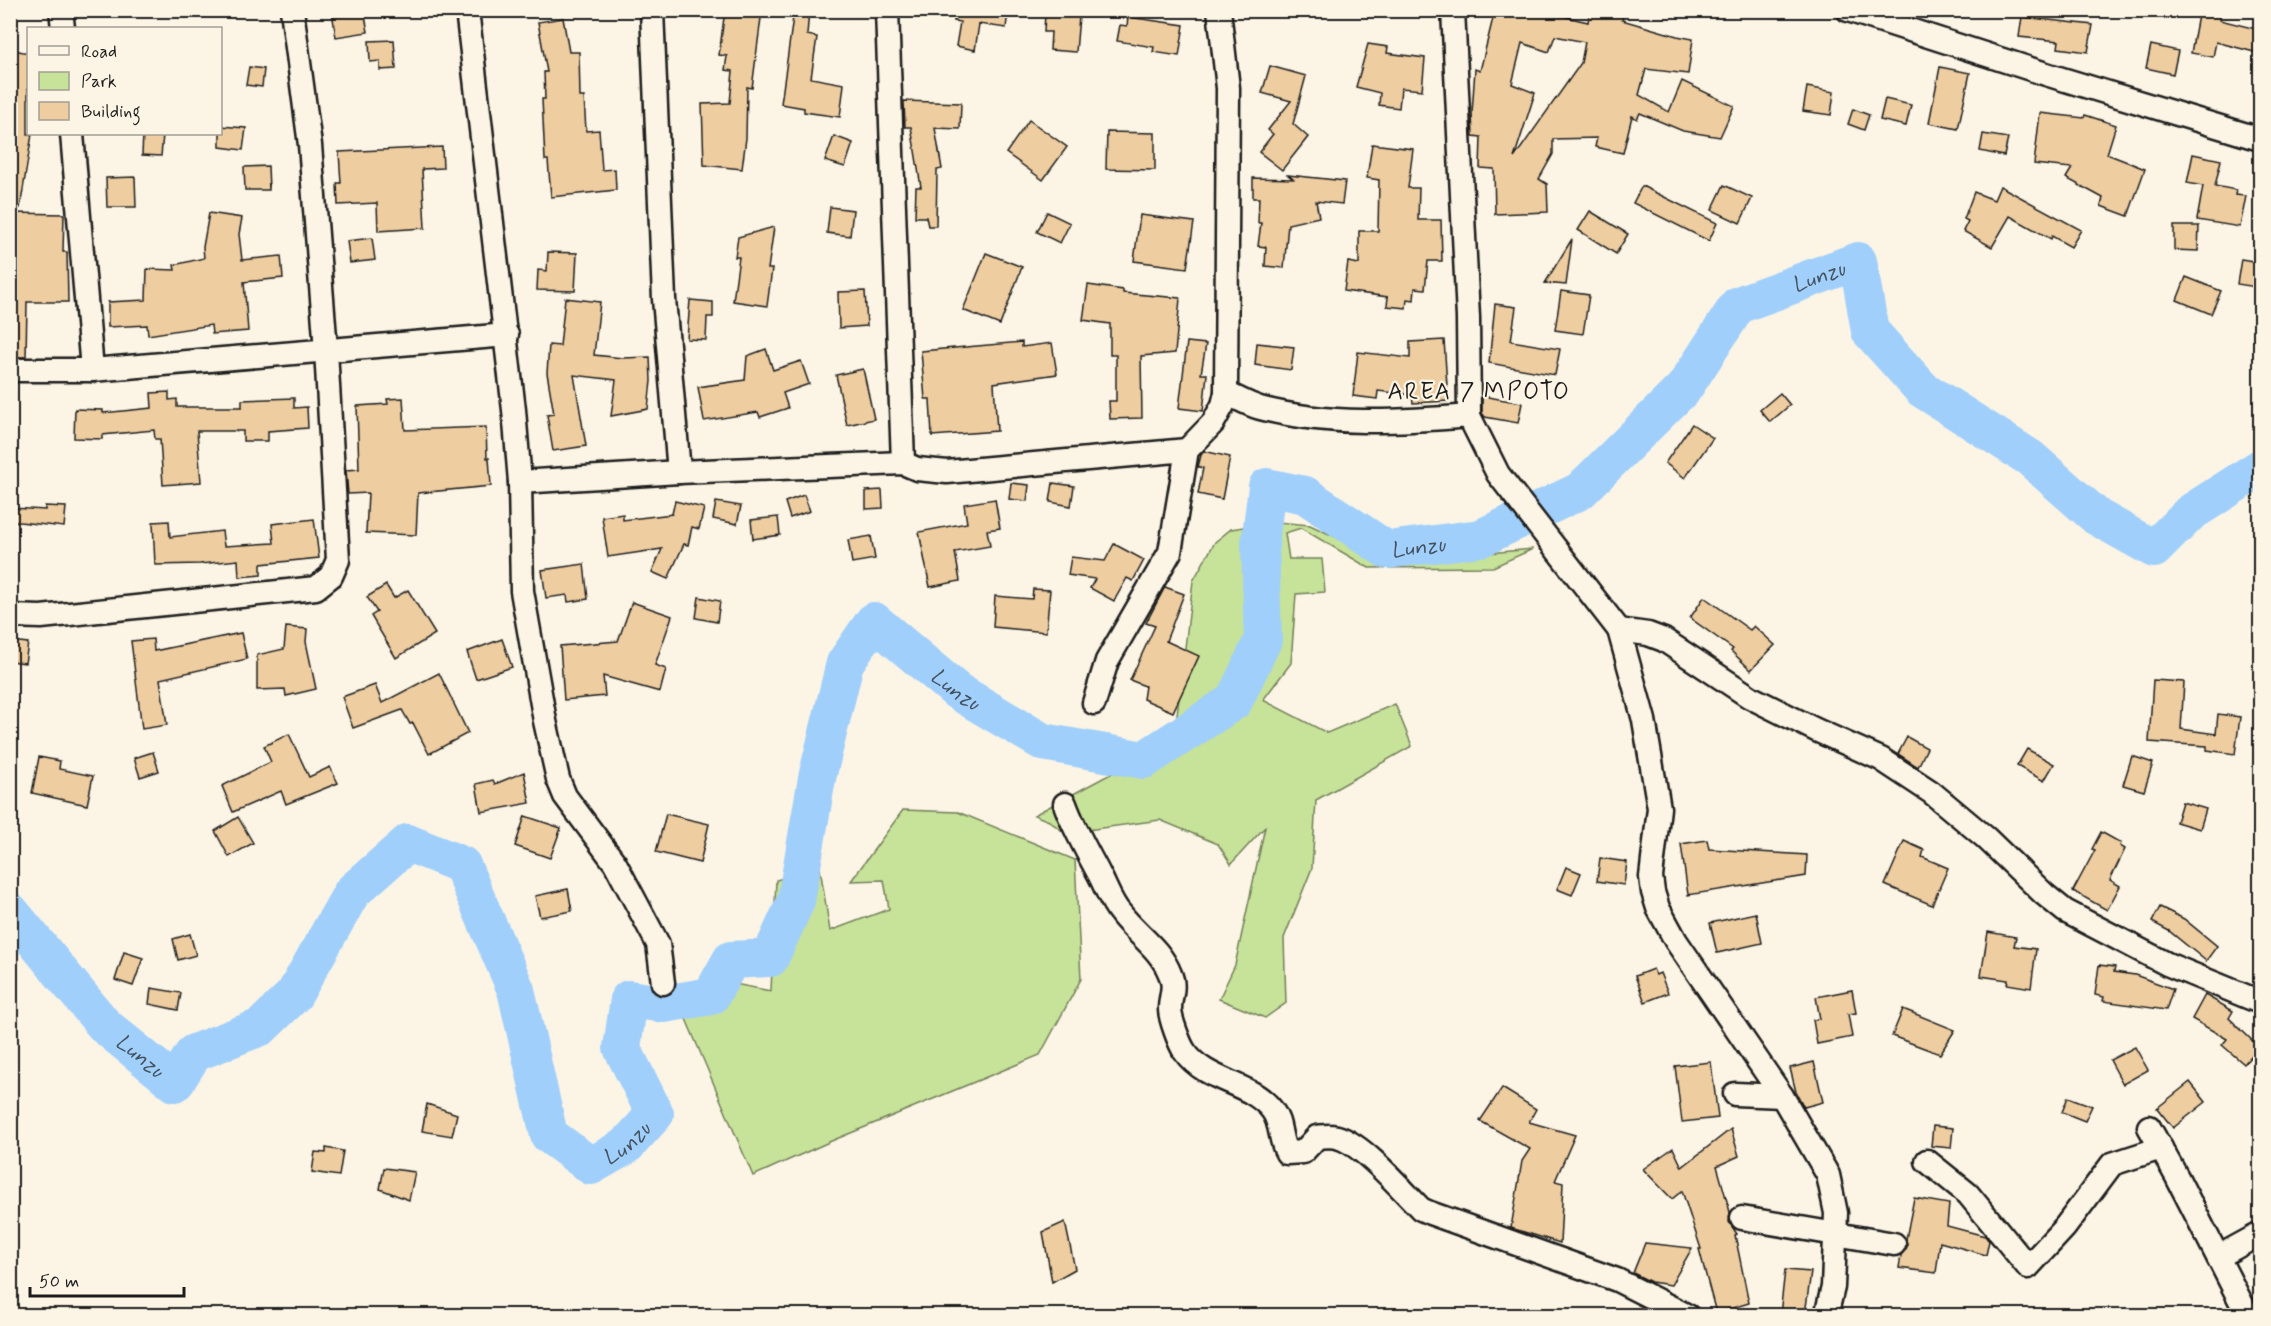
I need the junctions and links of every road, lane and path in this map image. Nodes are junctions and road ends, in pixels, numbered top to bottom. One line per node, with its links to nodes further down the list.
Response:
1 (61, 10): 9 (street)
2 (292, 10): 13 (street)
3 (467, 10): 12 (street)
4 (652, 10): 20 (street)
5 (887, 10): 19 (street)
6 (1219, 10): 16 (street)
7 (1453, 10): 17 (street)
8 (1848, 10): 11 (street)
9 (63, 27)
10 (72, 135): 15 (street)
11 (2260, 138)
12 (507, 335): 13 (street); 21 (street)
13 (326, 350): 15 (street); 22 (street)
14 (10, 370): 15 (street)
15 (92, 370)
16 (1226, 393): 17 (street); 18 (street)
17 (1469, 416): 23 (street)
18 (1187, 450): 19 (street); 24 (street)
19 (903, 463): 20 (street)
20 (680, 472): 21 (street)
21 (520, 482): 26 (street)
22 (10, 616)
23 (1619, 630): 27 (street); 29 (street)
24 (1094, 703)
25 (1065, 804): 38 (street)
26 (663, 983)
27 (2260, 1002)
28 (1735, 1094): 29 (street)
29 (1782, 1096): 34 (street)
30 (2149, 1127): 31 (street)
31 (2161, 1148): 32 (street); 37 (street)
32 (1927, 1161)
33 (1742, 1218): 34 (street)
34 (1835, 1234): 36 (street); 39 (street)
35 (2260, 1234): 37 (street)
36 (1894, 1244)
37 (2218, 1257): 40 (street)
38 (1688, 1316)
39 (1826, 1316)
40 (2248, 1316)

